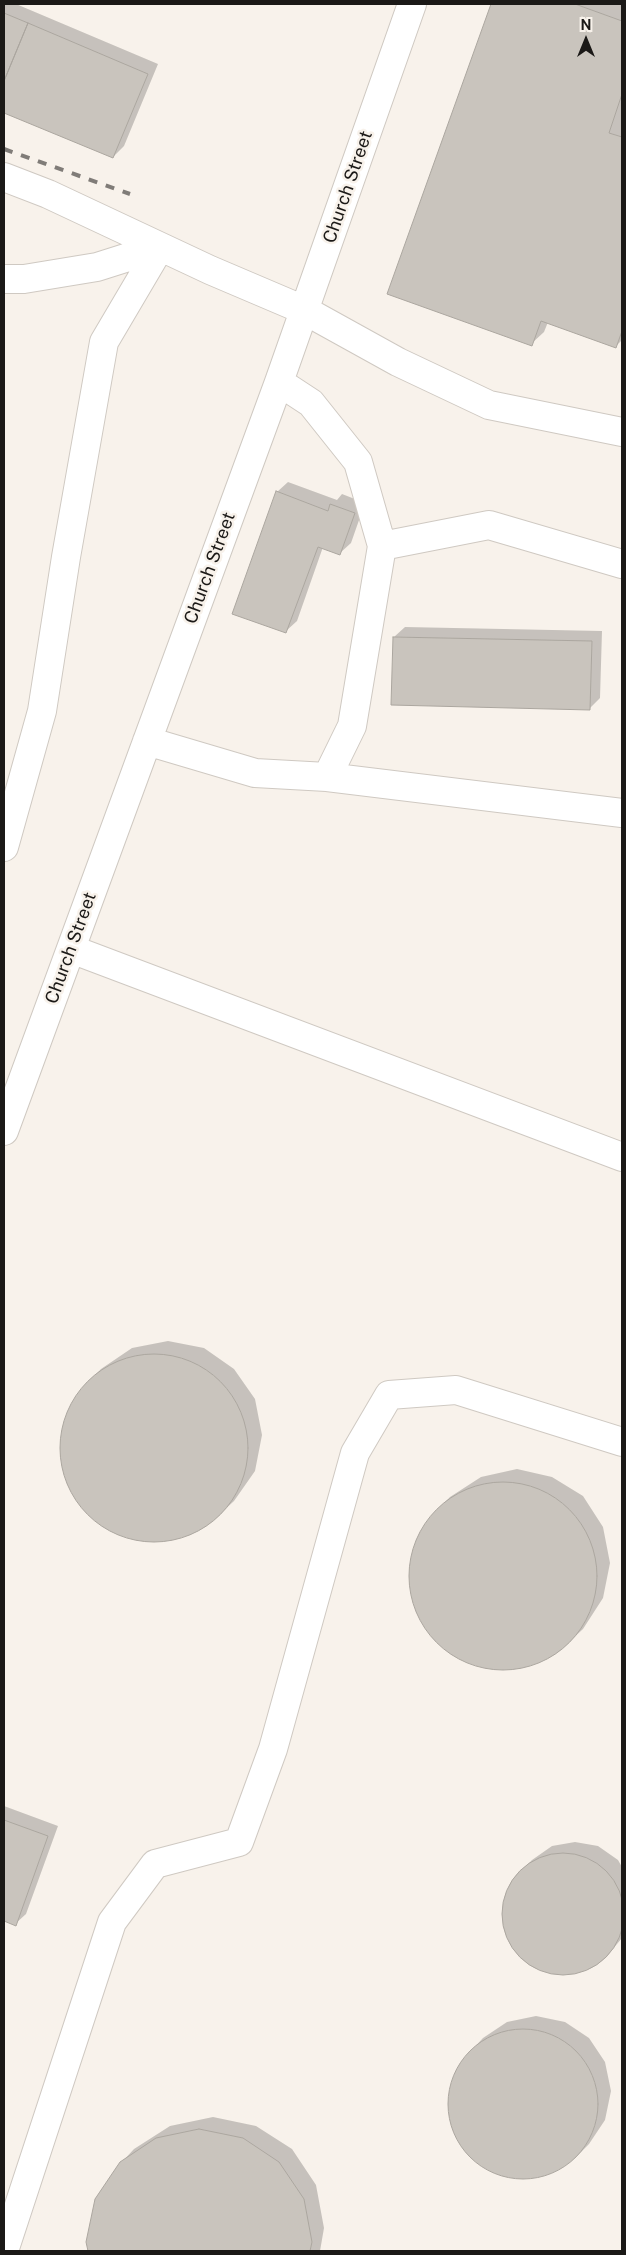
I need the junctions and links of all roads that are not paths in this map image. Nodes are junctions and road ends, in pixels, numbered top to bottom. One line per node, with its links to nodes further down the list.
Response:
1 (412, 4): 5 (street, Church Street)
2 (4, 177): 3 (street)
3 (160, 247): 4 (street); 5 (street); 13 (street)
4 (4, 279)
5 (304, 310): 6 (street, Church Street); 7 (street)
6 (279, 382): 8 (street); 10 (street, Church Street)
7 (622, 432)
8 (382, 546): 9 (street); 11 (street)
9 (622, 564)
10 (147, 741): 11 (street); 14 (street, Church Street)
11 (327, 777): 12 (street)
12 (622, 813)
13 (4, 847)
14 (71, 948): 15 (street, Church Street); 16 (street)
15 (4, 1131)
16 (622, 1157)
17 (622, 1442): 18 (street)
18 (4, 2251)

